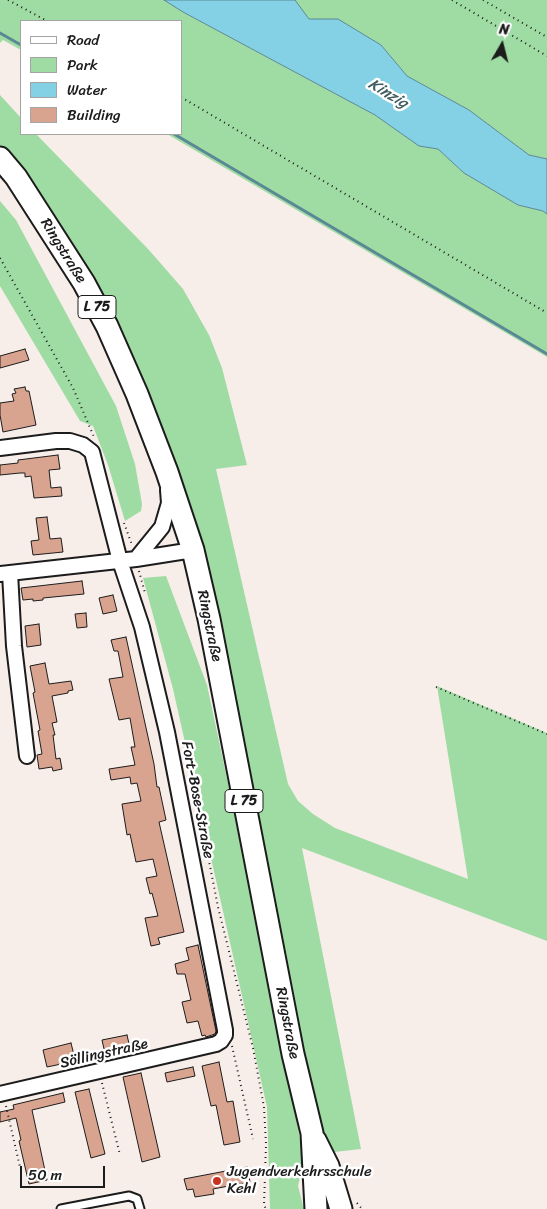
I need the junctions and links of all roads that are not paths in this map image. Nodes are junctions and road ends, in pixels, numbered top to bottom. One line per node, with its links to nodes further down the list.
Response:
1 (0, 158): 3 (main road, Ringstraße / L 75)
2 (0, 448): 6 (street, Fort-Bose-Straße)
3 (167, 472): 4 (main road, Ringstraße / L 75); 5 (street)
4 (192, 550): 5 (street); 11 (main road, Ringstraße / L 75)
5 (136, 560): 6 (street)
6 (120, 561): 7 (street); 9 (street, Fort-Bose-Straße)
7 (5, 574): 8 (street)
8 (27, 756)
9 (216, 1044): 10 (street, Söllingstraße)
10 (1, 1094)
11 (312, 1133): 14 (main road, Ringstraße / L 75); 15 (main road, Ringstraße / L 75)
12 (61, 1209): 13 (lane)
13 (140, 1209)
14 (316, 1209)
15 (341, 1209)

